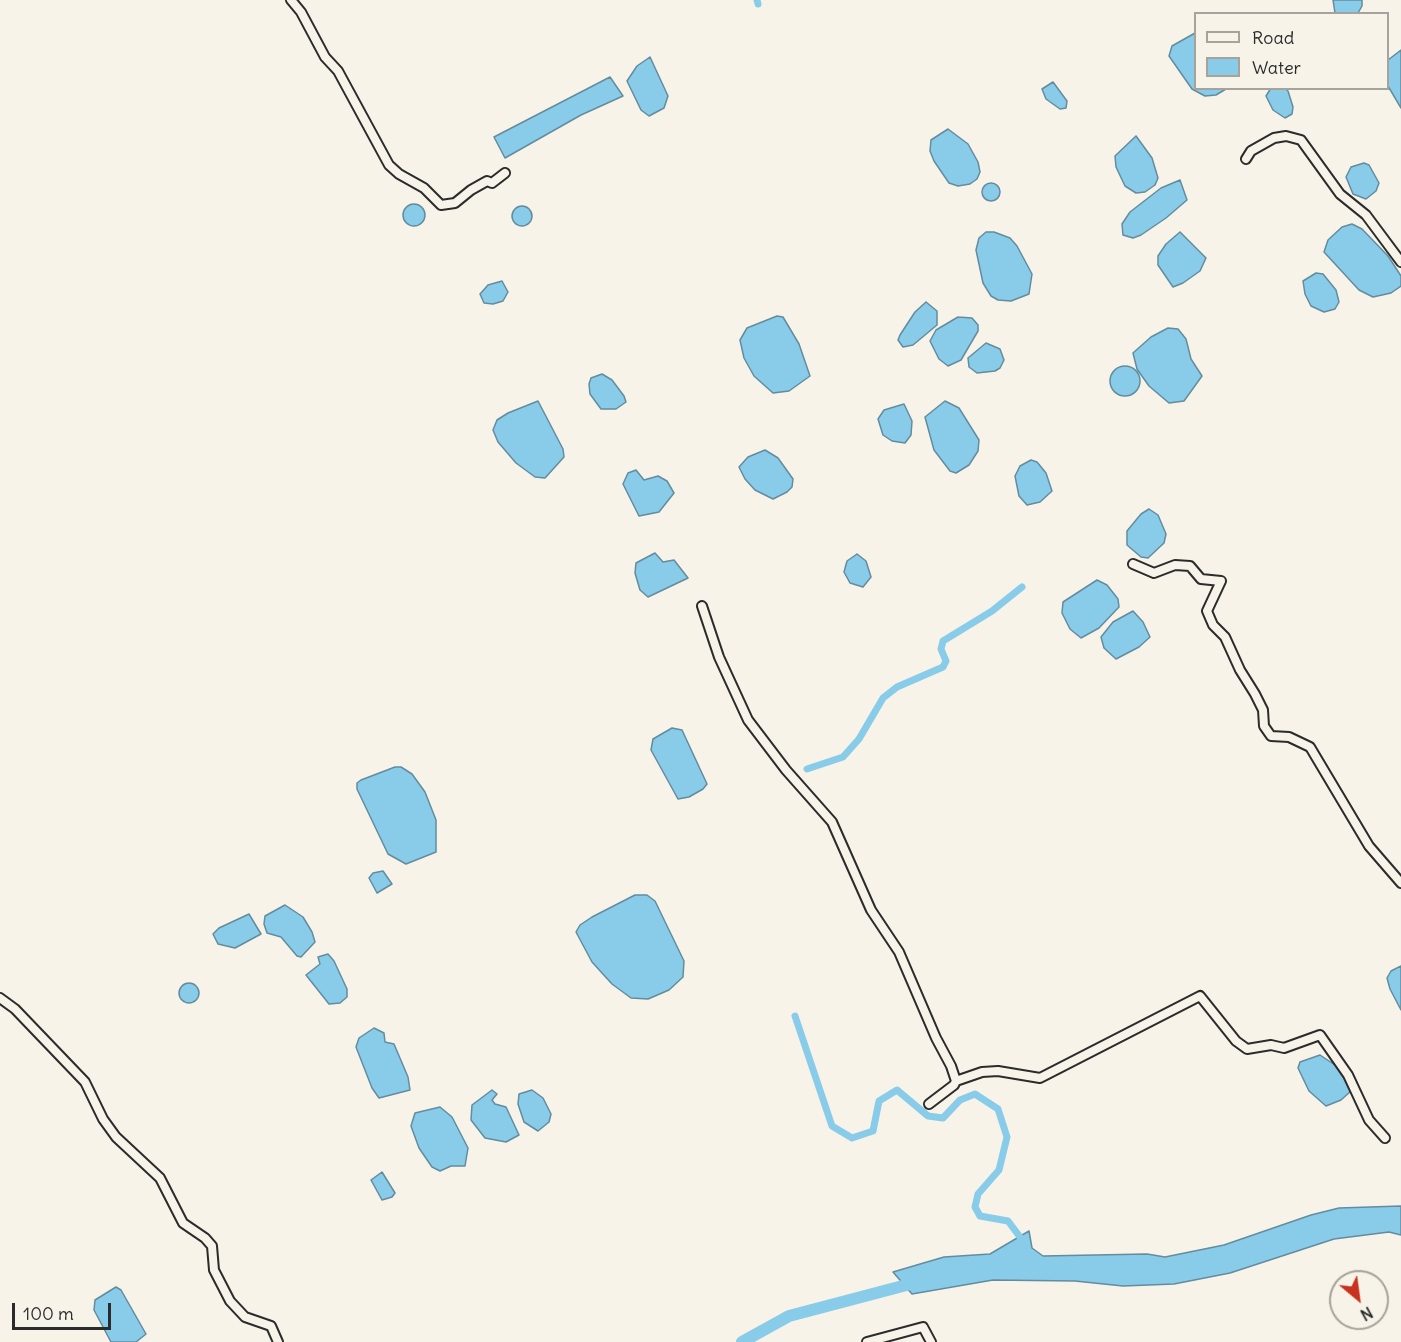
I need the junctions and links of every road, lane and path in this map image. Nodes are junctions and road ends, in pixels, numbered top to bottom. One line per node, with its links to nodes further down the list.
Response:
1 (291, 0): 3 (street)
2 (1246, 159): 4 (street)
3 (505, 173)
4 (1401, 262)
5 (1133, 564): 7 (street)
6 (702, 606): 9 (street)
7 (1401, 883)
8 (0, 998): 12 (street)
9 (956, 1081): 10 (street); 11 (street)
10 (929, 1104)
11 (1385, 1138)
12 (278, 1342)
13 (867, 1342): 14 (street)
14 (931, 1342)

